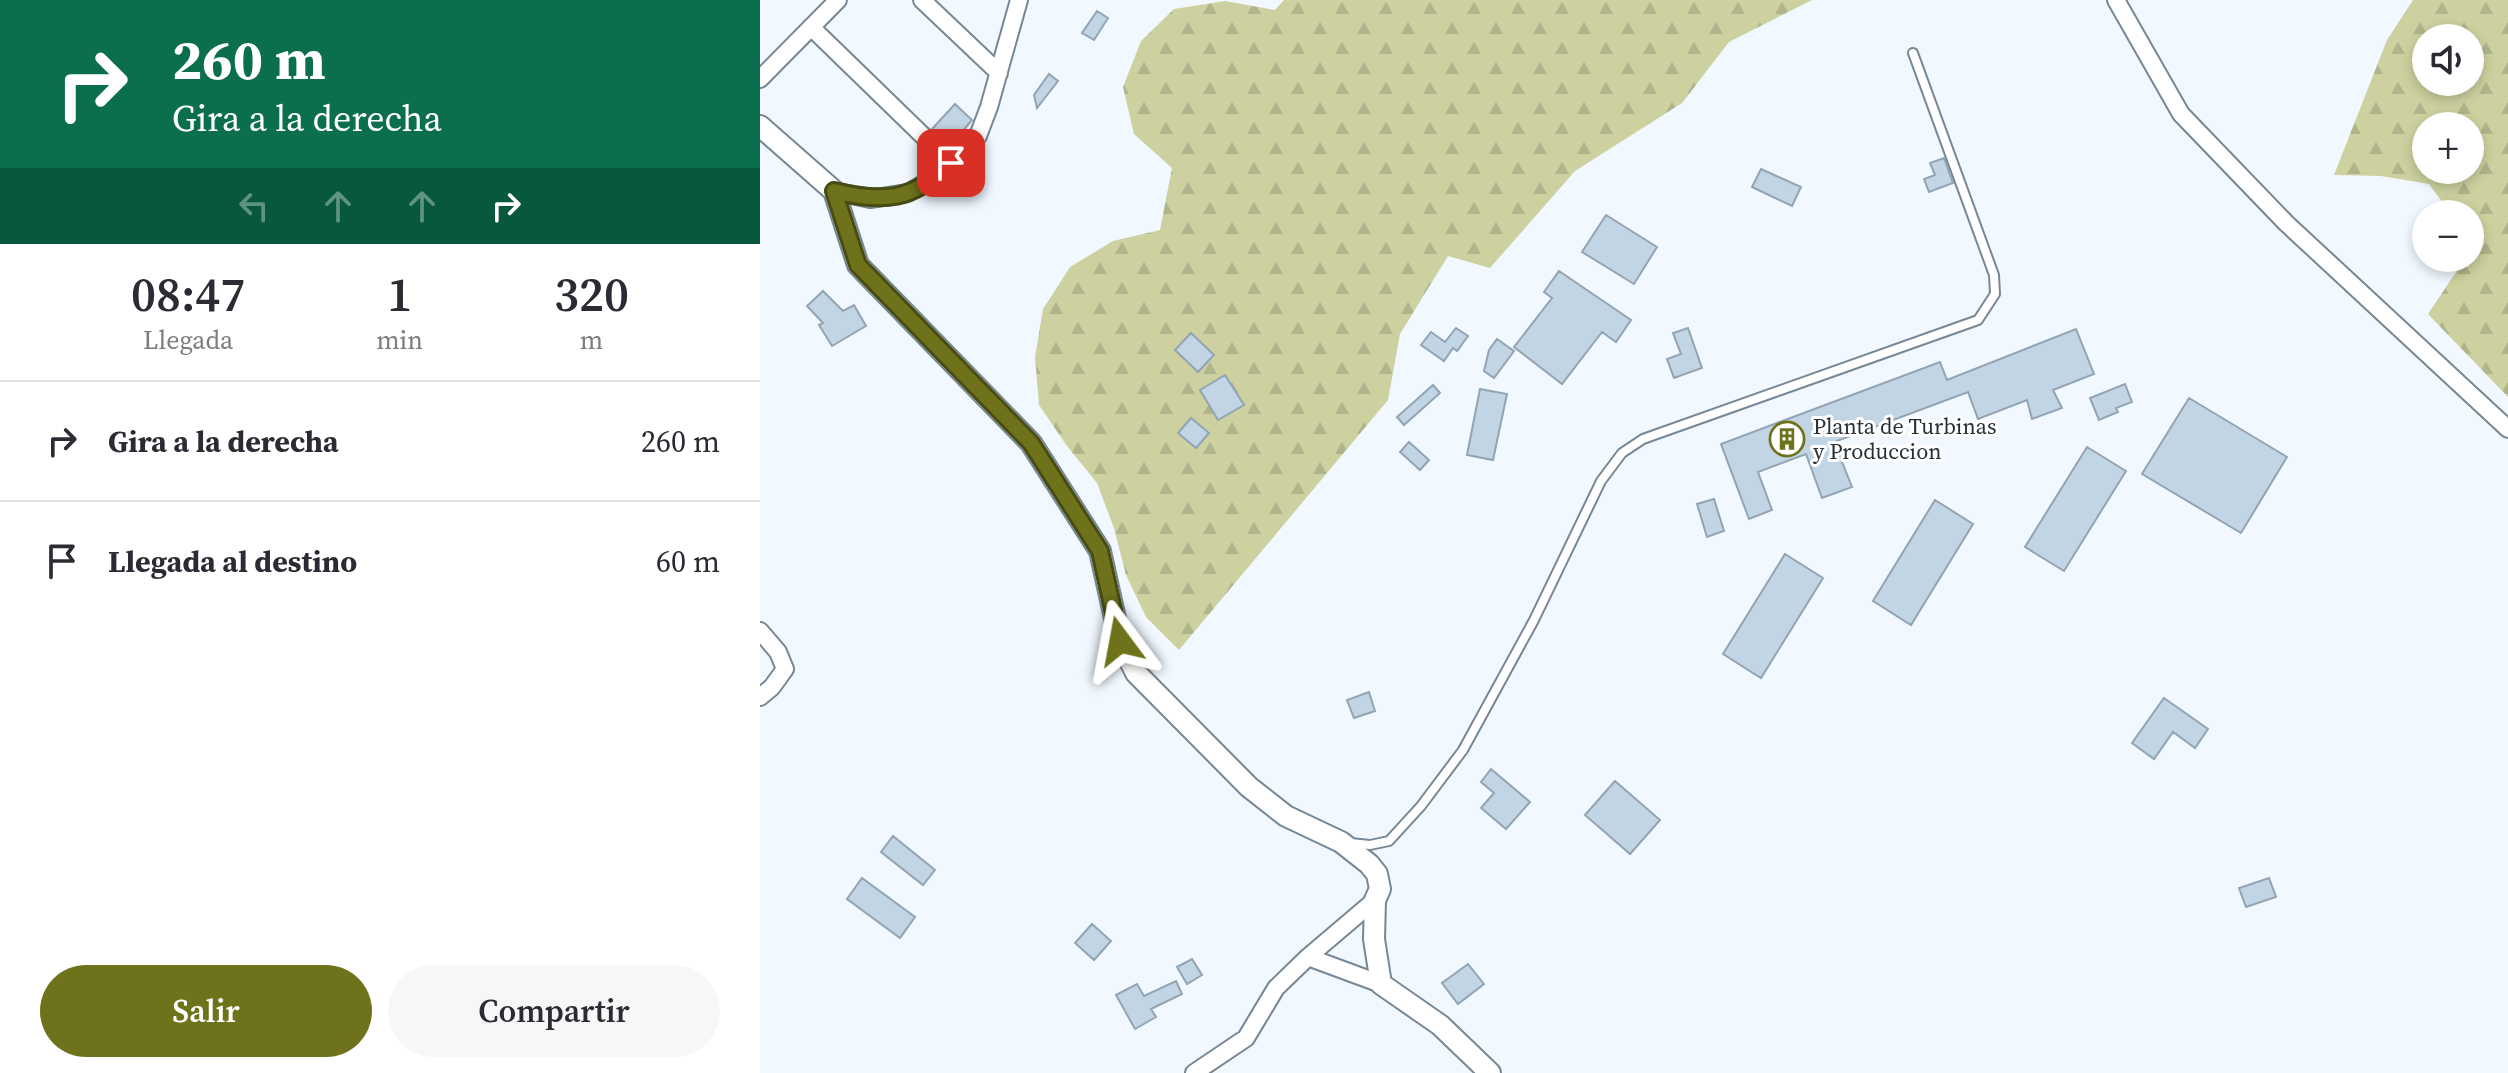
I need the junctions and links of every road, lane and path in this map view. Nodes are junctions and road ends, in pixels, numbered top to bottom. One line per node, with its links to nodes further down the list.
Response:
1 (838, 0): 5 (street)
2 (922, 0): 7 (street)
3 (1019, 0): 7 (street)
4 (2116, 0): 12 (street)
5 (811, 27): 8 (street); 10 (street)
6 (1913, 53): 15 (lane)
7 (999, 73): 10 (street)
8 (760, 79)
9 (764, 137): 11 (street)
10 (951, 163): 11 (street)
11 (834, 191): 15 (street)
12 (2508, 429)
13 (760, 631): 14 (street)
14 (760, 697)
15 (1341, 842): 16 (street)
16 (1375, 900): 17 (street); 18 (street)
17 (1308, 957): 18 (street); 19 (street)
18 (1381, 984): 20 (street)
19 (1194, 1073)
20 (1490, 1073)

